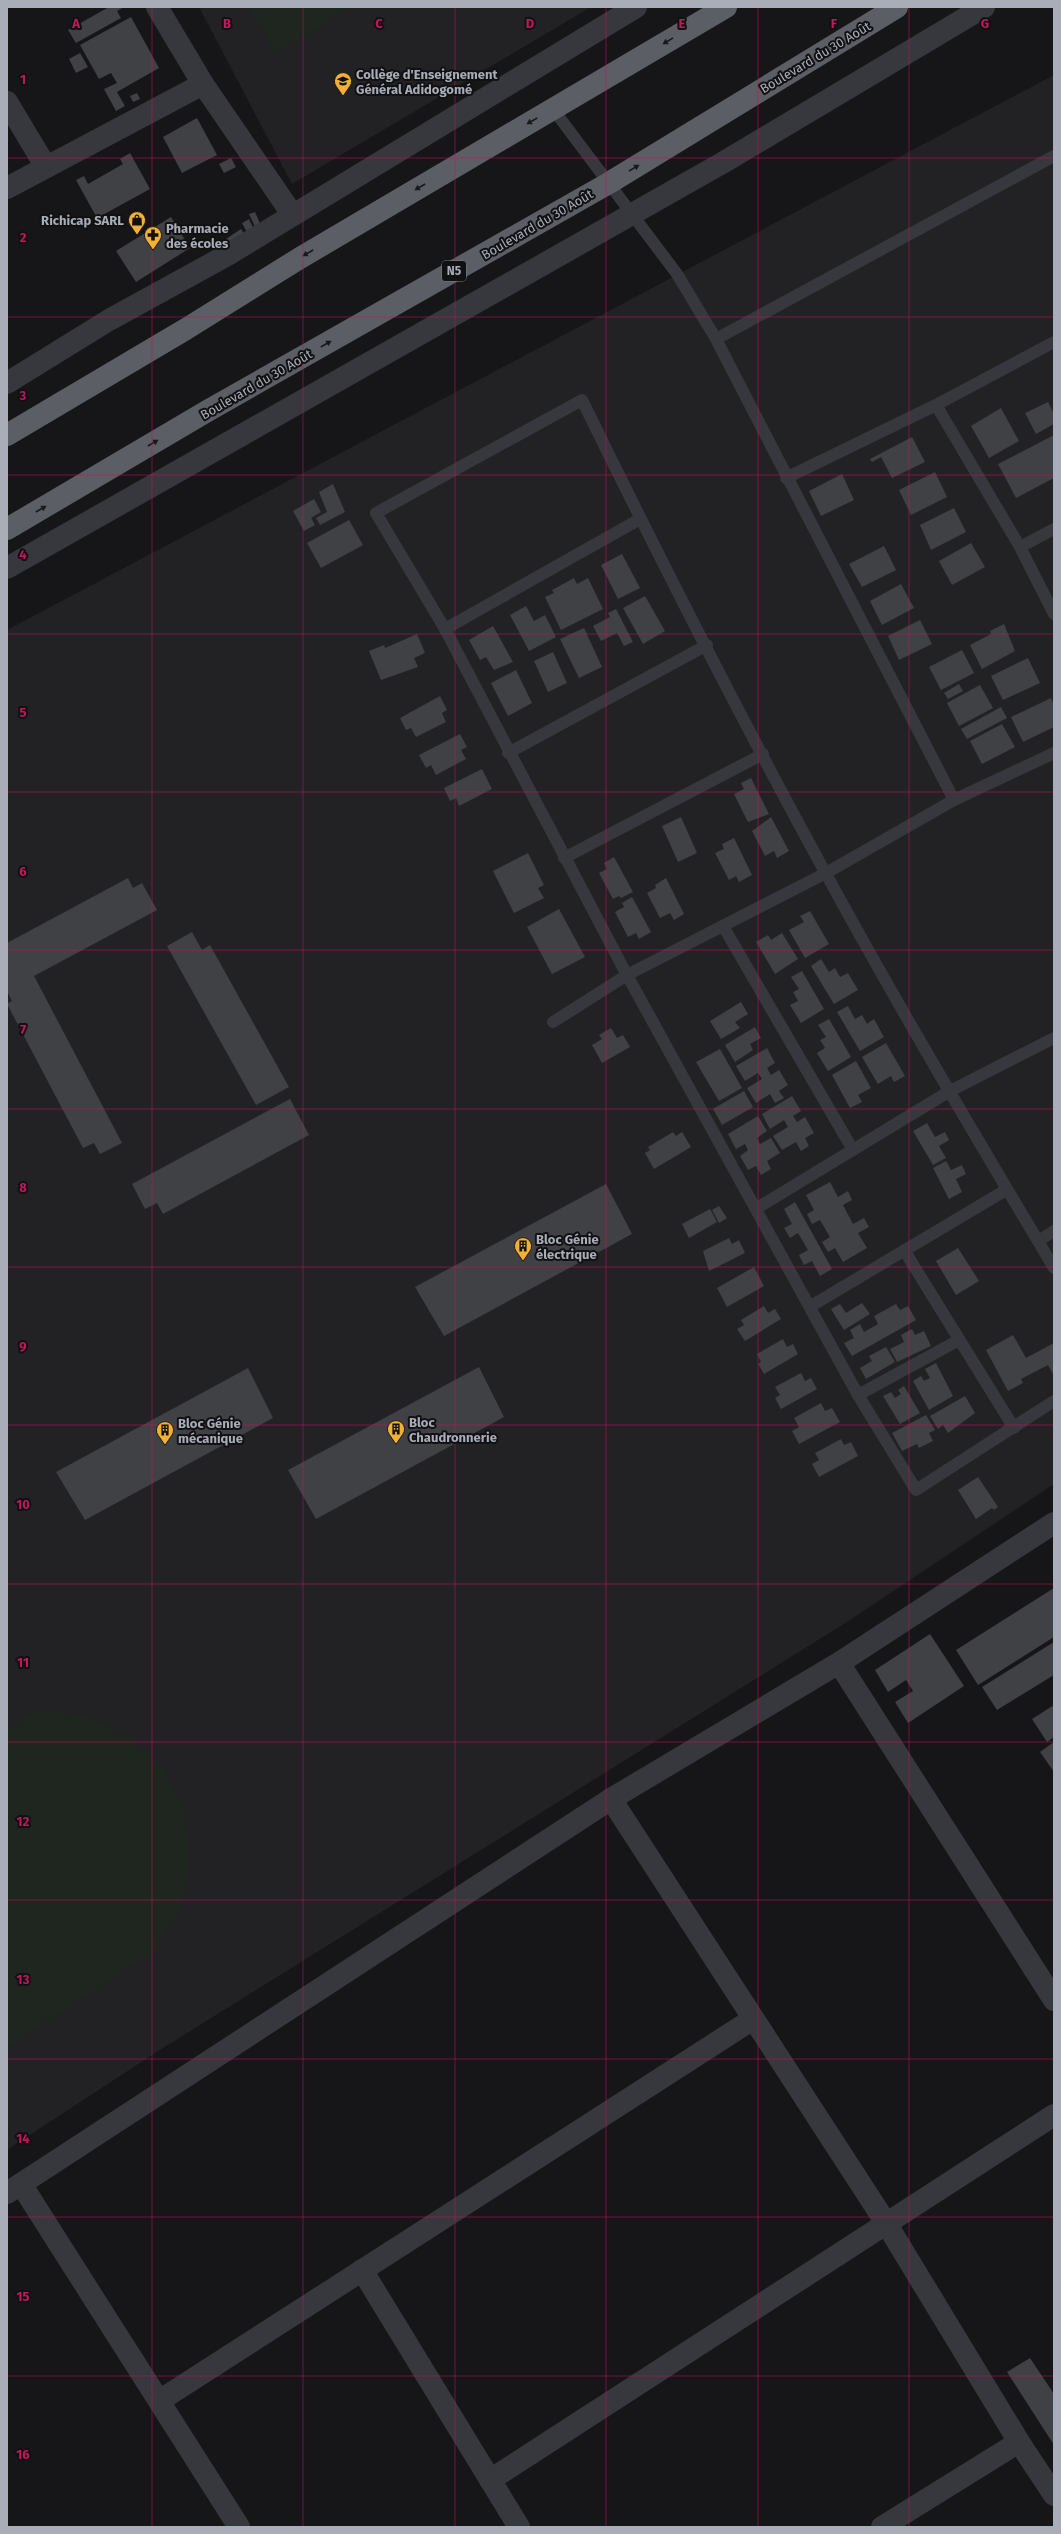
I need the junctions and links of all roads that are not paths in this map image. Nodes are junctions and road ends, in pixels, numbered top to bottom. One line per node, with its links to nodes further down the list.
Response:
1 (156, 7): 6 (street)
2 (636, 7): 13 (street)
3 (726, 7): 8 (highway, one-way to 8)
4 (897, 7): 11 (highway, Boulevard du 30 Août / N5, one-way to 4)
5 (984, 7): 14 (street)
6 (203, 84): 10 (street); 13 (street)
7 (7, 102): 10 (street)
8 (553, 109): 11 (lane); 19 (highway, one-way to 19)
9 (1054, 156): 15 (lane)
10 (46, 167): 12 (street)
11 (609, 183): 14 (lane); 22 (highway, Boulevard du 30 Août / N5, one-way to 11)
12 (7, 188)
13 (292, 214): 17 (street)
14 (632, 214): 15 (lane); 25 (street)
15 (716, 339): 20 (lane)
16 (1054, 342): 18 (lane)
17 (7, 383)
18 (936, 405): 20 (lane); 24 (lane)
19 (7, 435)
20 (786, 478): 32 (lane)
21 (640, 519): 27 (lane); 27 (lane); 28 (lane)
22 (7, 529)
23 (1054, 529): 24 (lane)
24 (1020, 547): 26 (lane)
25 (7, 568)
26 (1054, 614)
27 (445, 629): 30 (lane)
28 (707, 645): 30 (lane); 31 (lane)
29 (1054, 752): 32 (lane)
30 (508, 753): 33 (lane)
31 (763, 754): 33 (lane); 34 (lane)
32 (954, 800): 34 (lane)
33 (564, 858): 36 (lane)
34 (826, 873): 35 (lane); 39 (lane)
35 (723, 926): 36 (lane); 40 (lane)
36 (628, 975): 37 (lane); 42 (lane)
37 (553, 1022)
38 (1054, 1038): 39 (lane)
39 (950, 1091): 40 (lane); 41 (lane)
40 (853, 1150): 42 (lane)
41 (1006, 1190): 44 (lane); 45 (lane)
42 (757, 1208): 47 (lane)
43 (1054, 1231): 44 (lane)
44 (1038, 1241): 46 (lane)
45 (904, 1250): 47 (lane); 48 (lane)
46 (1054, 1268)
47 (811, 1306): 49 (lane)
48 (959, 1340): 49 (lane); 51 (lane)
49 (858, 1395): 51 (lane)
50 (1054, 1401): 51 (lane)
51 (1014, 1428)
52 (1054, 1524): 53 (street)
53 (839, 1663): 54 (street); 55 (street)
54 (610, 1799): 56 (street); 58 (street)
55 (1054, 2000)
56 (753, 2018): 59 (street); 60 (street)
57 (1054, 2115): 59 (street)
58 (14, 2189): 61 (street)
59 (886, 2223): 62 (street); 63 (street)
60 (362, 2270): 61 (street); 63 (street)
61 (159, 2401): 65 (street)
62 (1019, 2442): 64 (street); 67 (street)
63 (490, 2480): 66 (street)
64 (1054, 2495)
65 (239, 2527)
66 (519, 2527)
67 (882, 2527)

